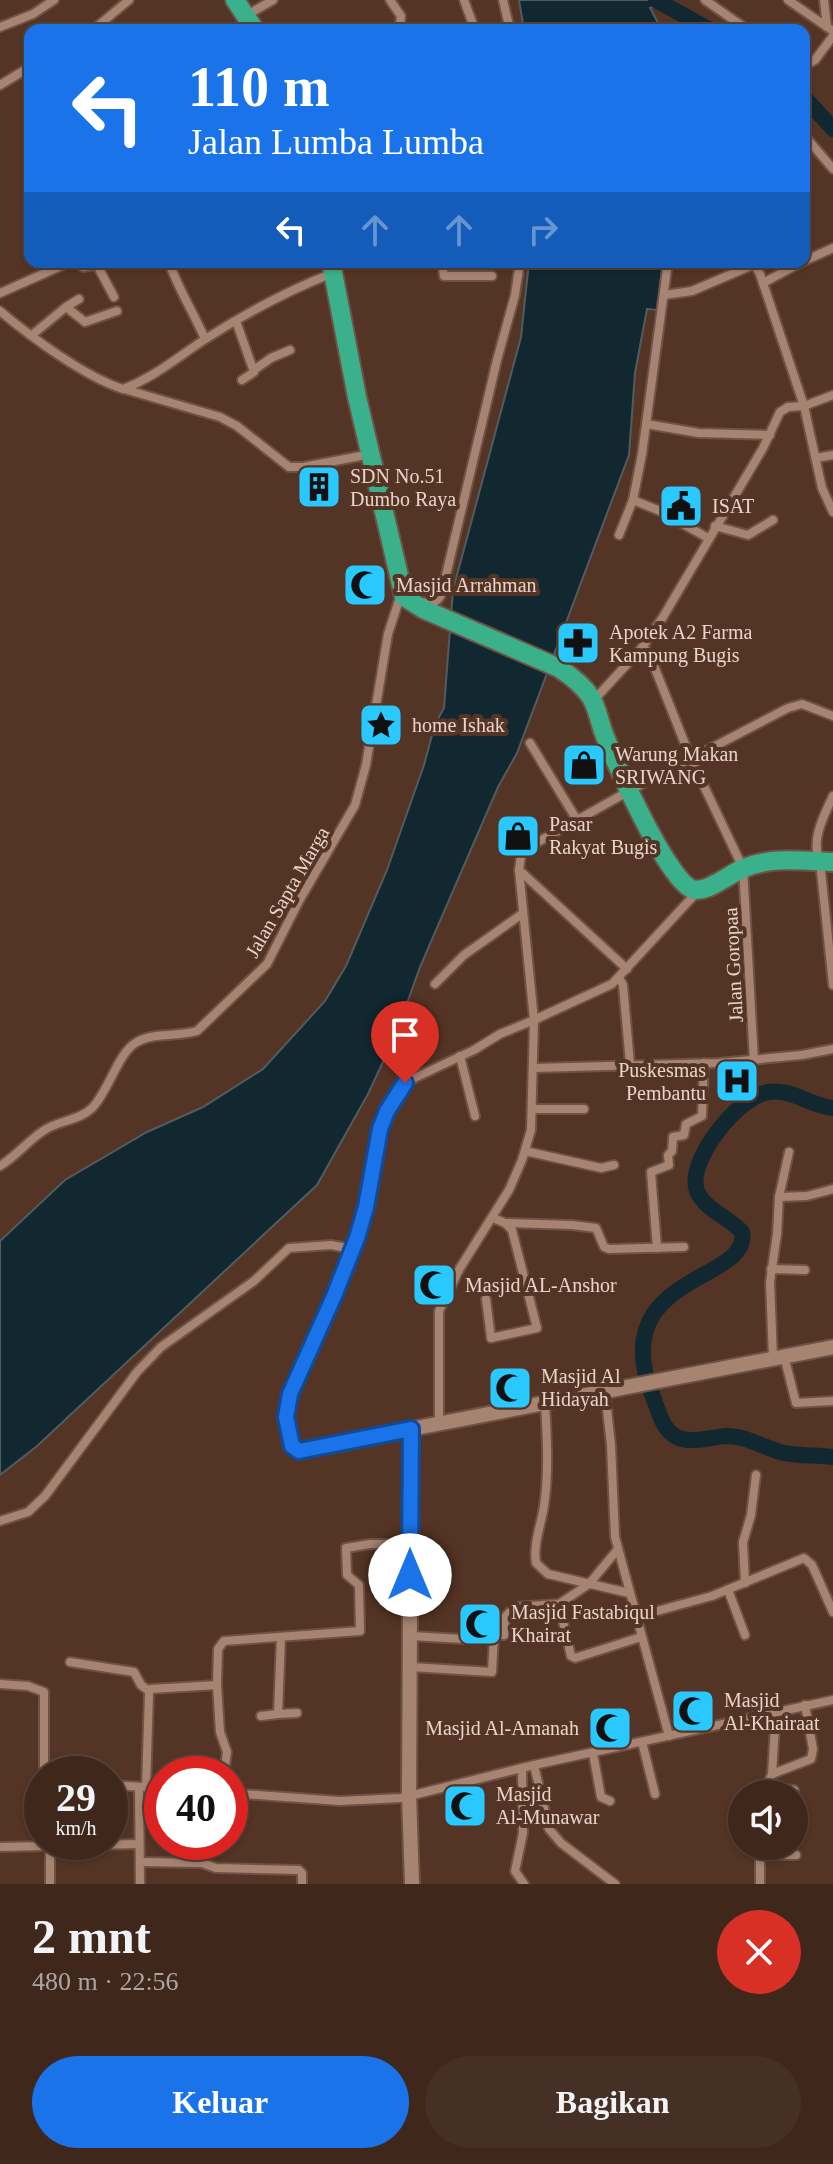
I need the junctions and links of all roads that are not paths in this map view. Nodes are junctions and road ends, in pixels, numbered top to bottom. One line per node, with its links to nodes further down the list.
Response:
1 (54, 0): 17 (street)
2 (129, 0): 12 (street)
3 (235, 0): 11 (highway)
4 (273, 0): 11 (street)
5 (390, 0): 13 (street)
6 (464, 0): 14 (street)
7 (503, 0): 15 (street)
8 (705, 0): 16 (street)
9 (788, 0): 18 (street)
10 (824, 0): 18 (street)
11 (250, 23)
12 (100, 24)
13 (399, 24)
14 (473, 24)
15 (509, 24)
16 (739, 24)
17 (0, 27)
18 (831, 31): 19 (street)
19 (810, 63)
20 (24, 71): 21 (street)
21 (0, 85)
22 (810, 142): 23 (street)
23 (833, 169)
24 (833, 248): 25 (street)
25 (810, 257)
26 (56, 268): 39 (street)
27 (99, 268): 41 (street)
28 (171, 268): 48 (street)
29 (330, 268): 46 (street)
30 (332, 268): 57 (highway)
31 (443, 268): 37 (street)
32 (519, 268): 66 (street)
33 (667, 268): 40 (street)
34 (743, 268): 40 (street)
35 (756, 268): 38 (street)
36 (789, 268): 38 (street)
37 (492, 276)
38 (763, 283): 54 (street)
39 (0, 293)
40 (664, 295): 55 (street)
41 (114, 297)
42 (79, 299): 43 (street)
43 (66, 307): 45 (street); 47 (street)
44 (0, 311): 47 (street)
45 (117, 311)
46 (236, 321): 48 (street); 50 (street)
47 (32, 335): 52 (street)
48 (205, 339): 52 (street)
49 (290, 350): 50 (street)
50 (254, 370): 51 (street)
51 (242, 380)
52 (123, 389): 57 (street)
53 (833, 395): 54 (street)
54 (804, 406): 56 (street); 59 (street)
55 (646, 424): 56 (street); 60 (street)
56 (770, 435): 63 (street)
57 (371, 454): 66 (highway)
58 (833, 455): 59 (street)
59 (816, 458): 61 (street)
60 (633, 500): 64 (street); 65 (street)
61 (833, 512)
62 (773, 520): 63 (street)
63 (715, 526): 65 (street)
64 (619, 535)
65 (708, 538): 67 (street)
66 (411, 601): 68 (highway); 97 (street, Jalan Sapta Marga)
67 (641, 649): 68 (street); 71 (street)
68 (593, 700): 72 (highway)
69 (833, 716): 71 (street)
70 (530, 743): 74 (street)
71 (691, 759): 72 (street); 76 (street)
72 (629, 791): 74 (street); 78 (highway)
73 (833, 796): 75 (street)
74 (577, 820): 77 (street)
75 (826, 862): 76 (highway); 83 (street)
76 (743, 868): 78 (highway); 87 (street, Jalan Goropaa)
77 (519, 870): 79 (street); 80 (street)
78 (699, 890): 80 (street)
79 (522, 914): 82 (street); 84 (street)
80 (627, 969): 81 (street)
81 (619, 978): 84 (street); 89 (street)
82 (435, 984)
83 (833, 985)
84 (534, 1020): 86 (street); 90 (street)
85 (833, 1049): 87 (street)
86 (460, 1056): 93 (street); 104 (street)
87 (754, 1061): 88 (street)
88 (704, 1063): 89 (street); 103 (street)
89 (630, 1064): 90 (street)
90 (534, 1068): 91 (street)
91 (532, 1109): 92 (street); 94 (street)
92 (584, 1109)
93 (475, 1116)
94 (525, 1151): 96 (street); 100 (street)
95 (789, 1152): 99 (street)
96 (614, 1165)
97 (0, 1166)
98 (833, 1189): 99 (street)
99 (779, 1197): 105 (street)
100 (493, 1218): 101 (street); 113 (street)
101 (505, 1223): 103 (street); 107 (street)
102 (684, 1247): 103 (street)
103 (657, 1248)
104 (352, 1249): 114 (street); 116 (street)
105 (771, 1269): 106 (street); 109 (street)
106 (805, 1270)
107 (486, 1299)
108 (833, 1347): 109 (street)
109 (779, 1357): 110 (street); 111 (street)
110 (605, 1392): 112 (street); 118 (street)
111 (833, 1401)
112 (545, 1403): 113 (street); 120 (street)
113 (439, 1423): 114 (street)
114 (411, 1429): 117 (street)
115 (756, 1475): 119 (street)
116 (0, 1521)
117 (410, 1544): 127 (street); 129 (street)
118 (618, 1549): 120 (street); 122 (street)
119 (745, 1583): 121 (street); 124 (street)
120 (589, 1584): 122 (street); 123 (street)
121 (728, 1590): 125 (street); 126 (street)
122 (629, 1593): 125 (street)
123 (559, 1604): 128 (street); 130 (street)
124 (833, 1612)
125 (635, 1617): 130 (street)
126 (745, 1635)
127 (410, 1636): 128 (street); 132 (street)
128 (494, 1636): 132 (street)
129 (281, 1637): 134 (street); 140 (street)
130 (641, 1637): 142 (street)
131 (70, 1662): 135 (street)
132 (411, 1667): 155 (street)
133 (0, 1684): 145 (street)
134 (217, 1685): 135 (street); 146 (street)
135 (149, 1691): 152 (street)
136 (833, 1700): 137 (street)
137 (805, 1705): 138 (street); 149 (street)
138 (776, 1711): 142 (street); 149 (street)
139 (297, 1713): 140 (street)
140 (278, 1714): 141 (street)
141 (261, 1716)
142 (669, 1736): 143 (street)
143 (642, 1742): 144 (street); 154 (street)
144 (593, 1753): 147 (street); 156 (street)
145 (44, 1756)
146 (226, 1756)
147 (534, 1765): 148 (street); 169 (street)
148 (522, 1768): 155 (street); 168 (street)
149 (772, 1774): 150 (street)
150 (769, 1780)
151 (128, 1786): 152 (street)
152 (143, 1787): 158 (street)
153 (248, 1794): 155 (street)
154 (655, 1794)
155 (409, 1795): 167 (street)
156 (610, 1801)
157 (128, 1844): 158 (street)
158 (139, 1844): 163 (street)
159 (24, 1845): 160 (street)
160 (0, 1847)
161 (50, 1860): 164 (street)
162 (761, 1860): 170 (street)
163 (140, 1862): 165 (street); 166 (street)
164 (50, 1884)
165 (140, 1884)
166 (302, 1884)
167 (412, 1884)
168 (524, 1884)
169 (615, 1884)
170 (760, 1884)

